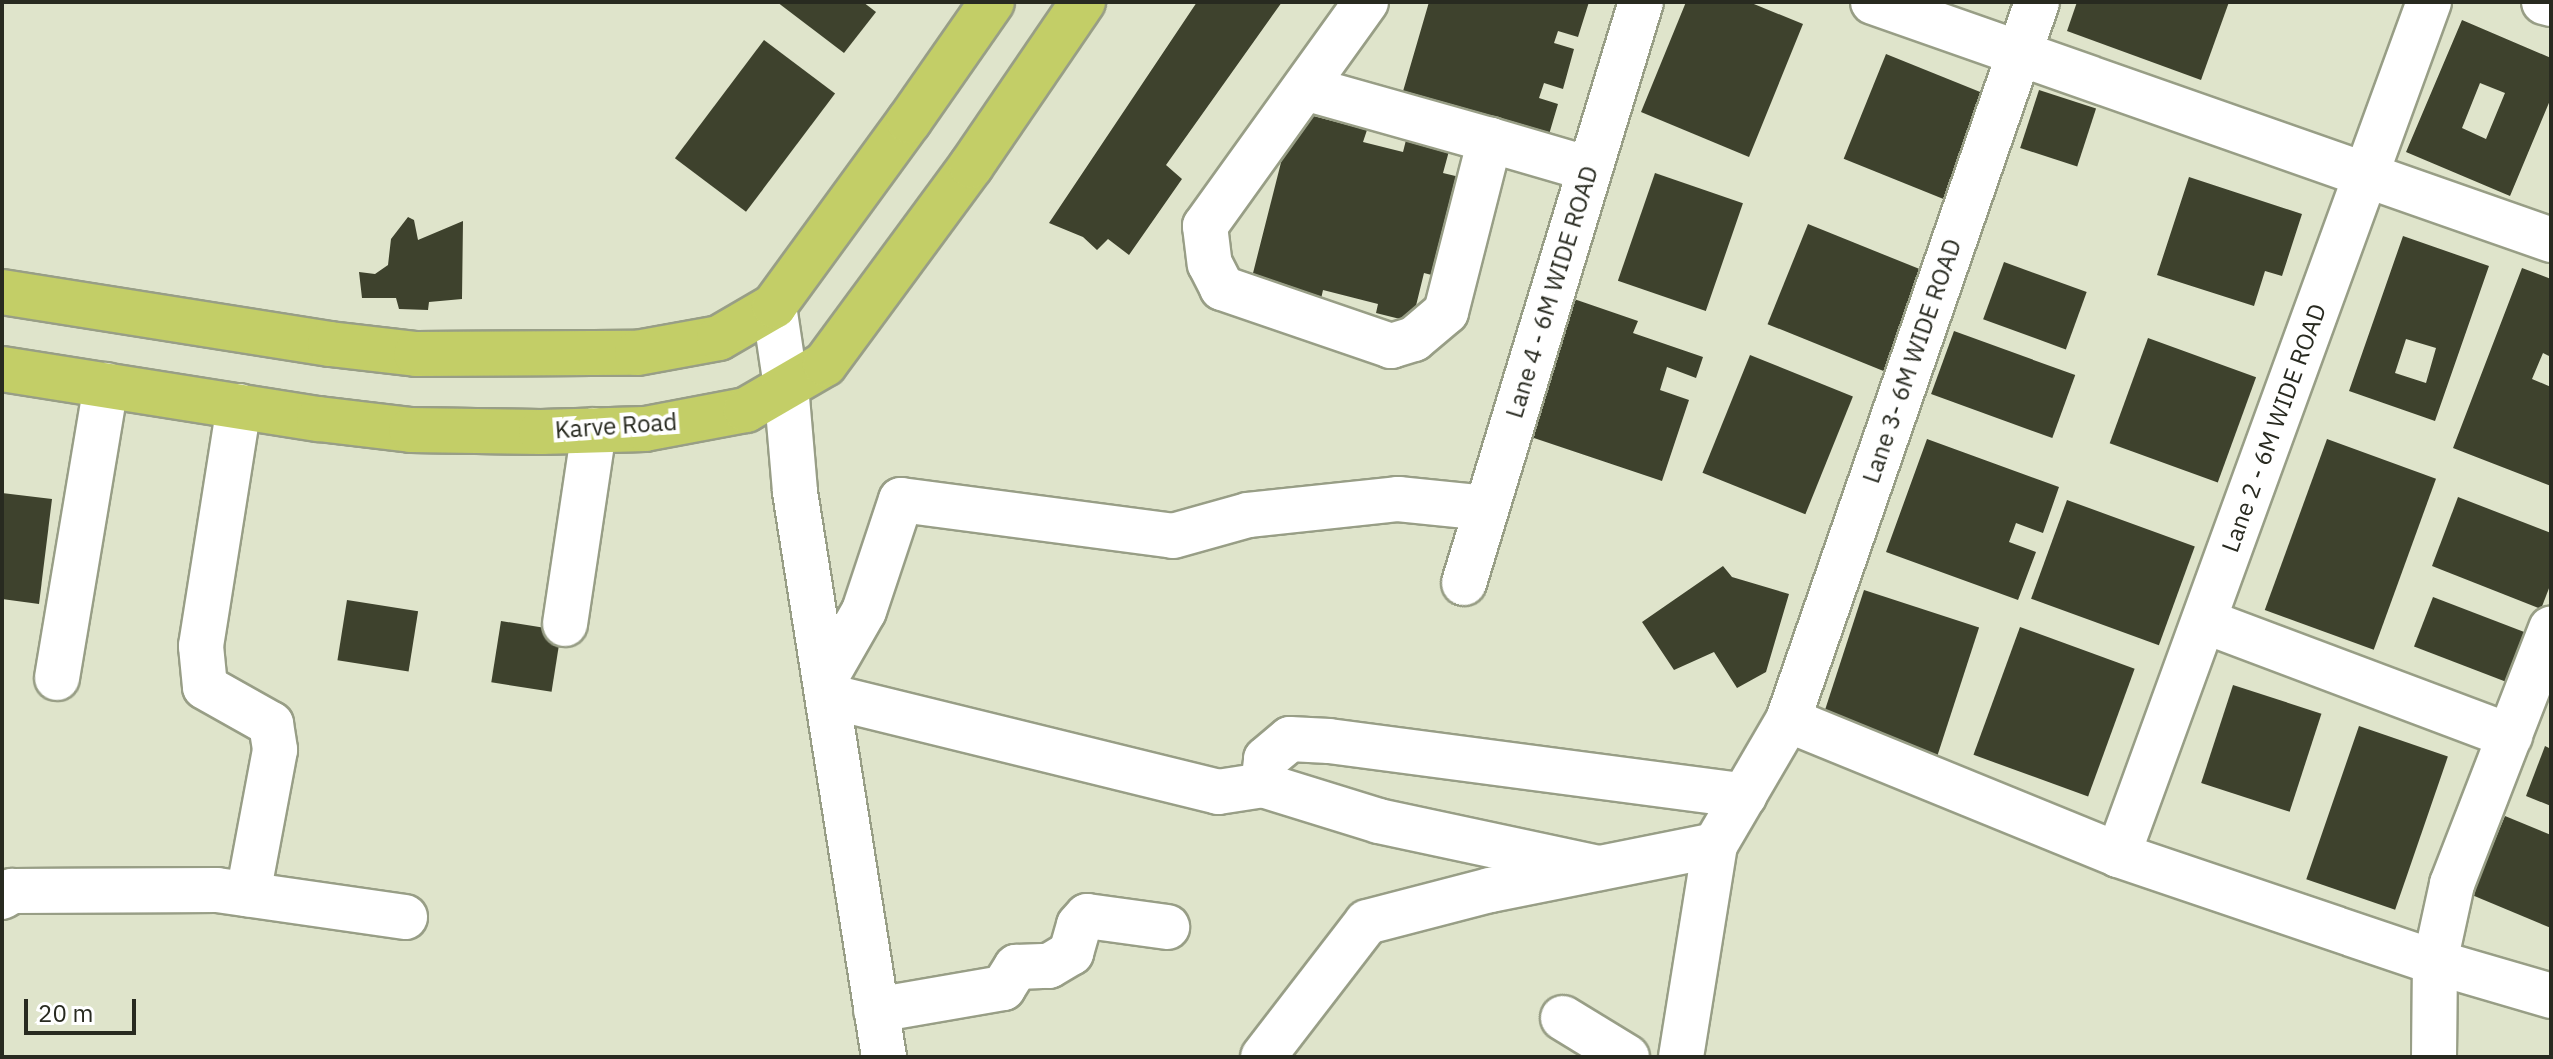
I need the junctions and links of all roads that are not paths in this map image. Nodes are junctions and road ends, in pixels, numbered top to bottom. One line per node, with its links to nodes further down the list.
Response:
1 (992, 2): 17 (main road)
2 (1083, 2): 20 (main road, Karve Road)
3 (1366, 2): 11 (street)
4 (1641, 2): 13 (street, Lane 4 - 6M WIDE ROAD)
5 (1873, 2): 10 (street)
6 (2037, 2): 10 (street, Lane 3- 6M WIDE ROAD)
7 (2429, 2): 14 (street, Lane 2 - 6M WIDE ROAD)
8 (2544, 2): 9 (street)
9 (2551, 4)
10 (2018, 53): 14 (street); 31 (street, Lane 3- 6M WIDE ROAD)
11 (1305, 88): 12 (street); 12 (street)
12 (1490, 140): 13 (street)
13 (1590, 169): 23 (street, Lane 4 - 6M WIDE ROAD)
14 (2366, 175): 15 (street); 25 (street, Lane 2 - 6M WIDE ROAD)
15 (2551, 240)
16 (2, 292): 17 (main road)
17 (774, 306): 20 (street)
18 (2, 369): 19 (main road, Karve Road)
19 (106, 385): 21 (main road, Karve Road); 28 (street)
20 (786, 386): 22 (main road, Karve Road); 29 (street)
21 (239, 406): 22 (main road, Karve Road); 38 (street)
22 (594, 430): 26 (street)
23 (1487, 508): 24 (street, Lane 4 - 6M WIDE ROAD); 29 (street)
24 (1464, 583)
25 (2204, 621): 32 (street); 36 (street, Lane 2 - 6M WIDE ROAD)
26 (565, 624)
27 (2551, 629): 30 (street)
28 (57, 678)
29 (826, 687): 33 (street); 44 (street)
30 (2540, 692): 32 (street)
31 (1788, 720): 34 (street, Lane 3- 6M WIDE ROAD); 36 (street)
32 (2510, 736): 42 (street)
33 (1263, 785): 34 (street); 37 (street)
34 (1744, 796): 35 (street, Lane 3- 6M WIDE ROAD)
35 (1715, 845): 37 (street); 49 (street)
36 (2118, 855): 42 (street)
37 (1598, 868): 47 (street)
38 (248, 894): 39 (street); 40 (street)
39 (2, 897)
40 (405, 917)
41 (1167, 927): 44 (street)
42 (2435, 962): 43 (street); 50 (street)
43 (2551, 996)
44 (876, 1010): 46 (street)
45 (1563, 1018): 48 (street)
46 (884, 1057)
47 (1263, 1057)
48 (1627, 1057)
49 (1681, 1057)
50 (2434, 1057)

